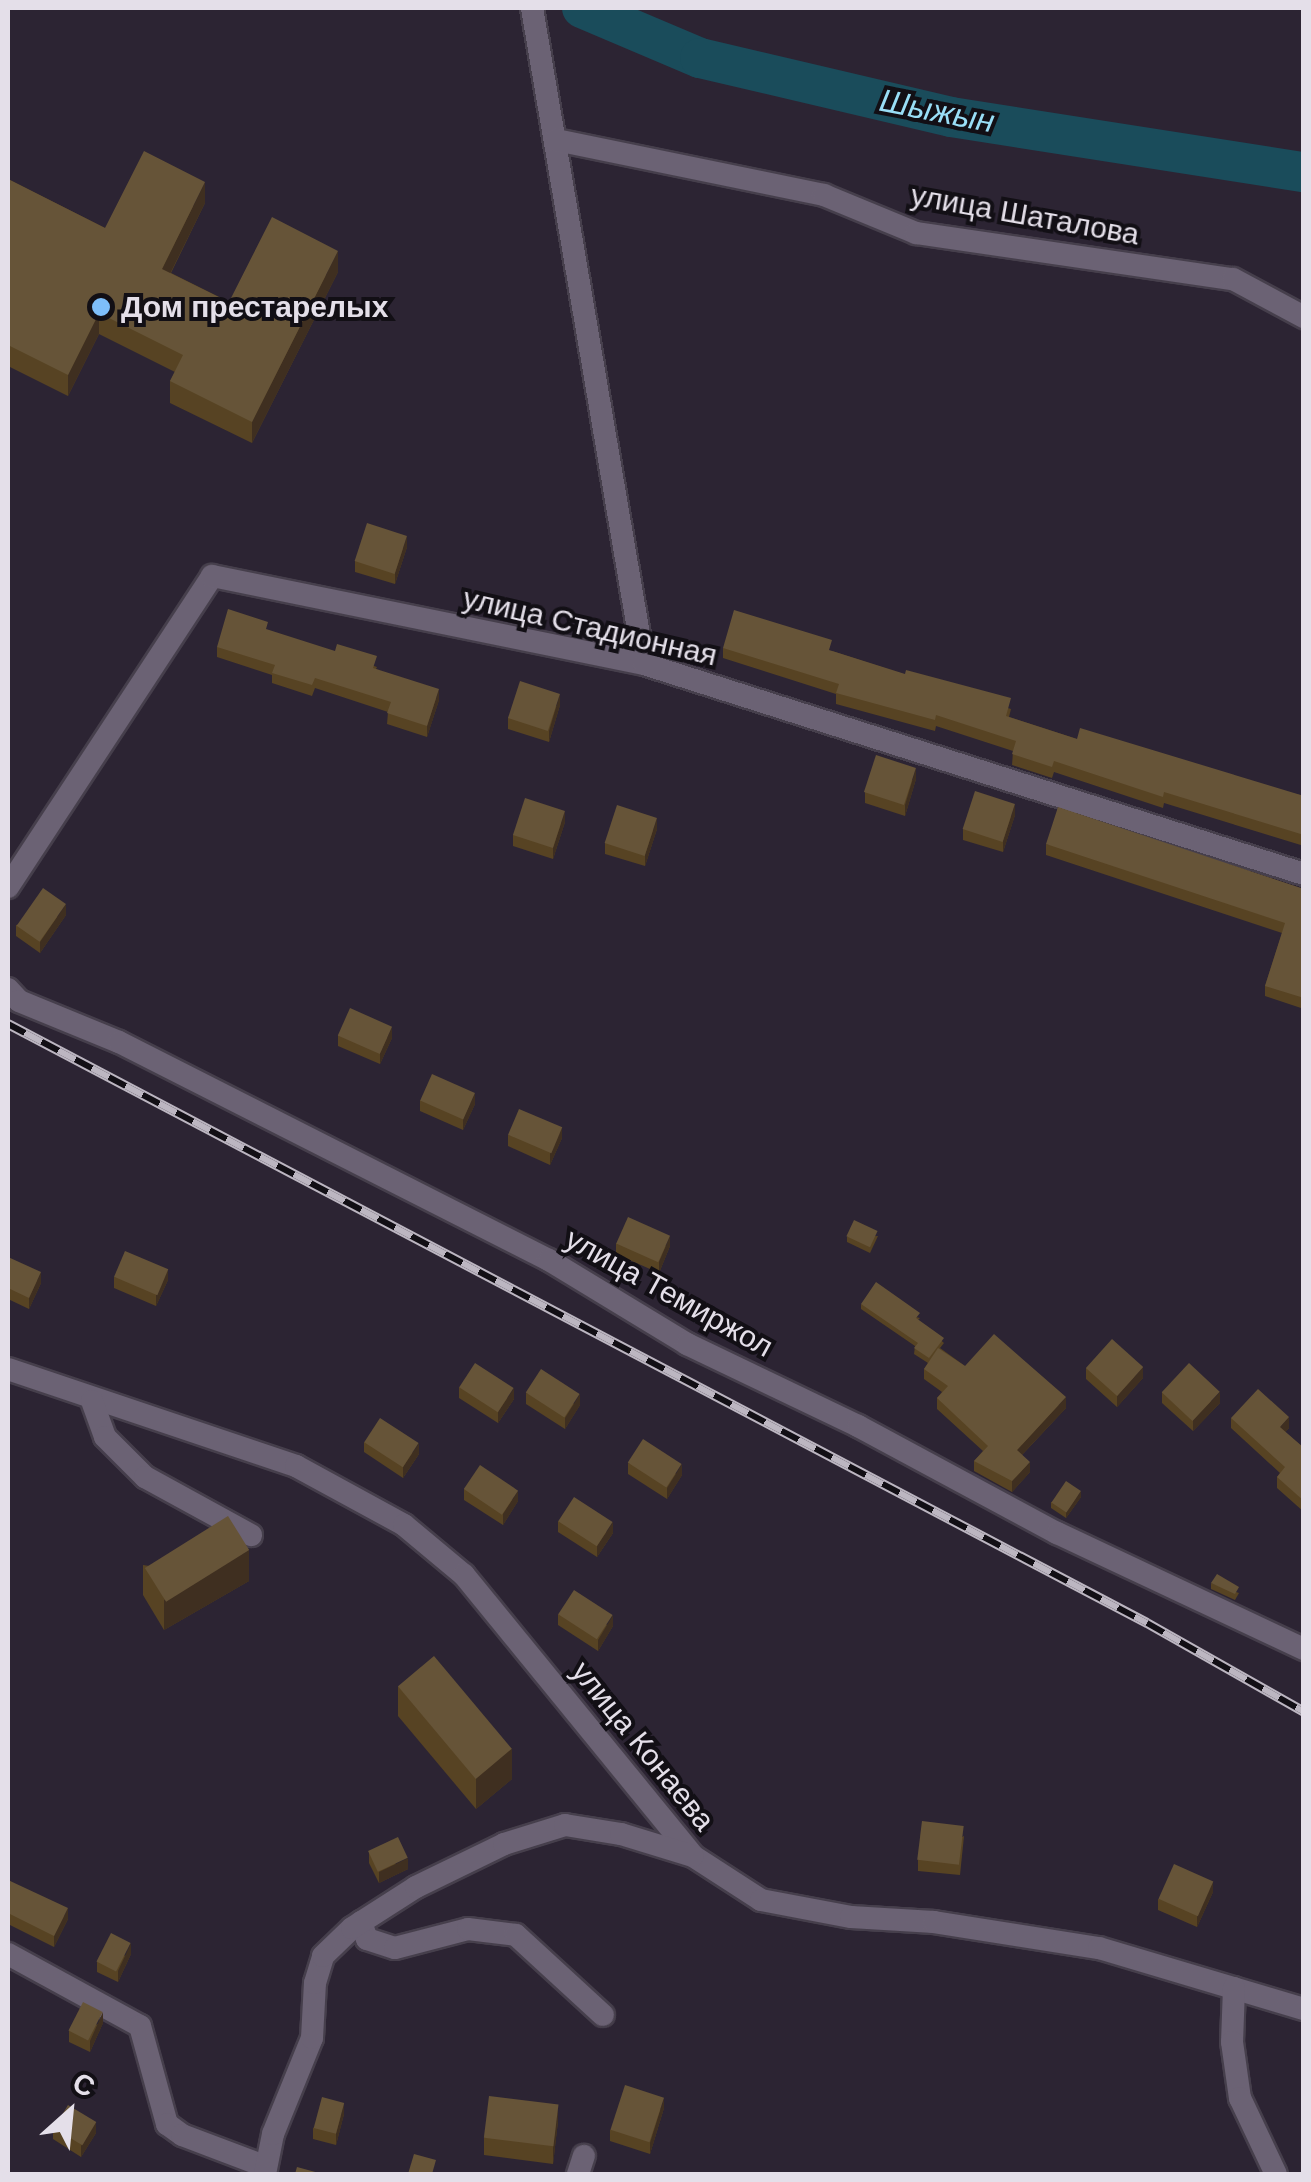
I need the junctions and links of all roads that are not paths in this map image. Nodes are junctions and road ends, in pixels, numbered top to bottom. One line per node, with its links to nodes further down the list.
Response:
1 (532, 8): 2 (street)
2 (556, 140): 3 (street, улица Шаталова); 4 (street)
3 (1304, 317)
4 (644, 664): 5 (street, улица Стадионная); 6 (street, улица Стадионная)
5 (1304, 874)
6 (8, 887)
7 (8, 989): 11 (street, улица Темиржол)
8 (8, 1369): 9 (street, улица Конаева)
9 (92, 1401): 10 (street); 12 (street, улица Конаева)
10 (252, 1535)
11 (1304, 1649)
12 (694, 1856): 13 (street); 15 (street, улица Конаева)
13 (361, 1922): 17 (street); 18 (street)
14 (8, 1954): 18 (street)
15 (1234, 1988): 16 (street, улица Конаева); 19 (street)
16 (1304, 2008)
17 (602, 2014)
18 (264, 2170)
19 (1276, 2174)

